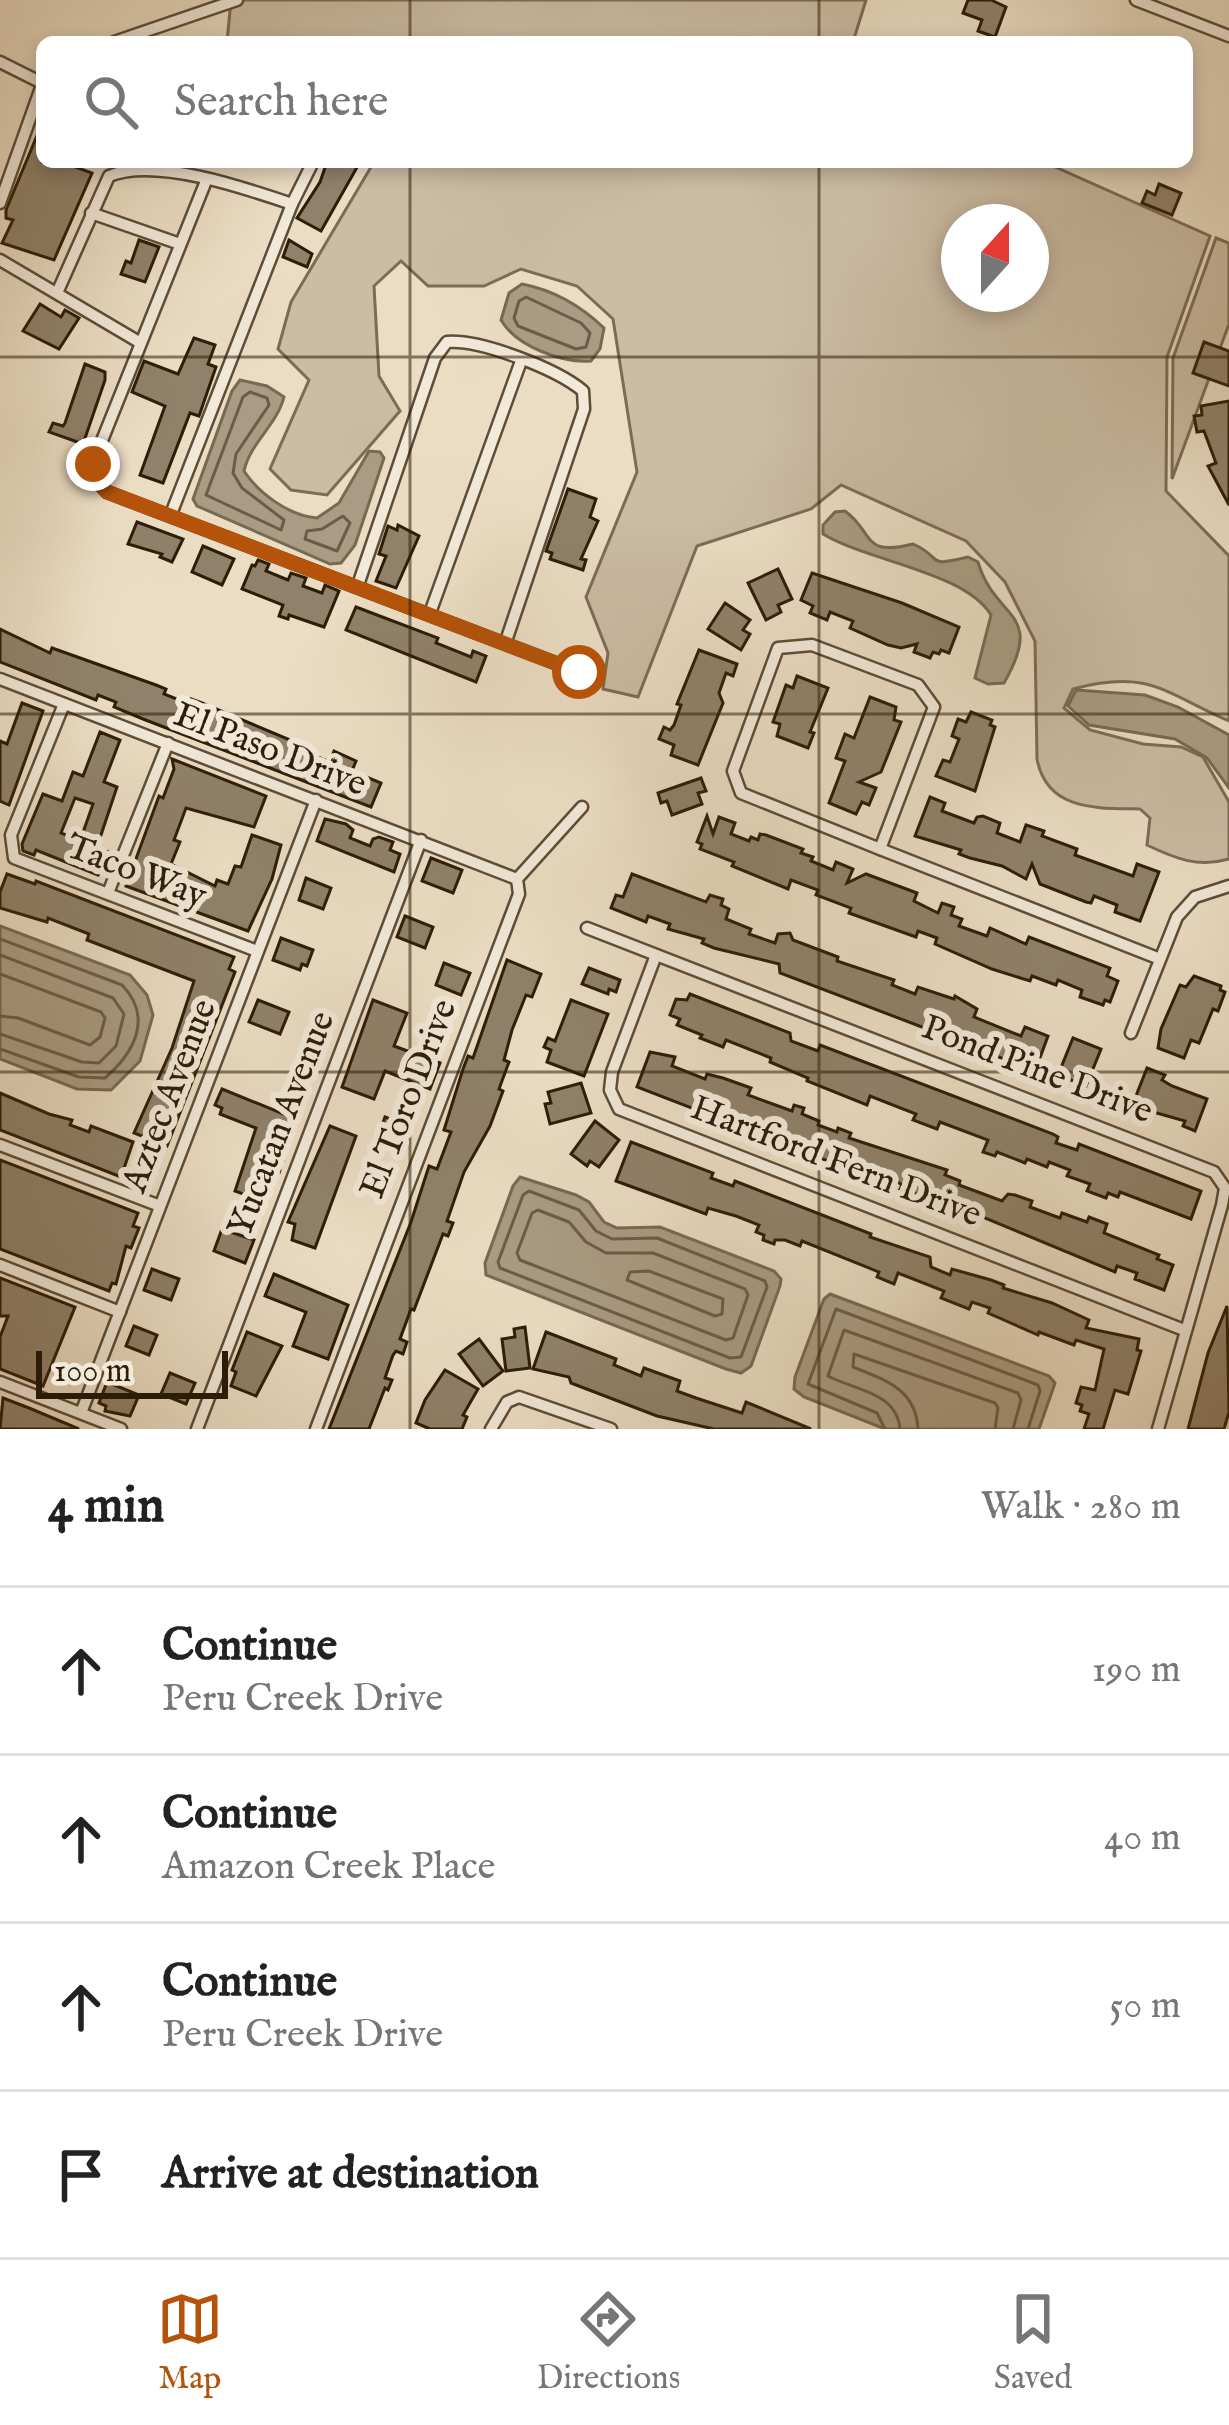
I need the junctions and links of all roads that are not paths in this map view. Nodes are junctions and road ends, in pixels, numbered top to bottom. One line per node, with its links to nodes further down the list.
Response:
1 (237, 0): 3 (street)
2 (1136, 0): 4 (street)
3 (132, 36)
4 (1229, 36)
5 (0, 62): 6 (street)
6 (36, 81)
7 (36, 101): 10 (street)
8 (310, 168): 11 (street)
9 (206, 181): 11 (street); 12 (street); 13 (street)
10 (0, 203)
11 (292, 204): 18 (street)
12 (91, 213): 13 (street); 15 (street)
13 (180, 244): 16 (street)
14 (0, 260): 15 (street)
15 (57, 293): 16 (street)
16 (139, 342): 18 (street)
17 (521, 361): 19 (street); 20 (street); 21 (street)
18 (171, 514): 19 (street)
19 (358, 585): 20 (street)
20 (430, 613): 21 (street)
21 (506, 641): 22 (street)
22 (579, 672)
23 (0, 679): 24 (street, El Paso Drive)
24 (64, 704): 25 (street, El Paso Drive); 32 (street, Taco Way)
25 (168, 743): 26 (street, El Paso Drive); 32 (street)
26 (316, 800): 28 (street, El Paso Drive); 34 (street, Aztec Avenue)
27 (582, 807): 30 (street, El Toro Drive)
28 (421, 840): 30 (street, El Paso Drive); 46 (street, Yucatan Avenue)
29 (880, 849): 29 (street); 36 (street)
30 (517, 879): 47 (street, El Toro Drive)
31 (1229, 886): 36 (street)
32 (108, 893): 34 (street, Taco Way)
33 (587, 928): 35 (street, Pond Pine Drive)
34 (257, 951): 39 (street, Aztec Avenue)
35 (656, 956): 42 (street, Pond Pine Drive); 42 (street, Hartford Fern Drive)
36 (1160, 959): 37 (street)
37 (1131, 1033)
38 (0, 1145): 39 (street)
39 (160, 1206): 41 (street, Aztec Avenue)
40 (0, 1265): 41 (street)
41 (120, 1312): 44 (street, Aztec Avenue)
42 (1184, 1330): 50 (street, Pond Pine Drive)
43 (0, 1382): 44 (street)
44 (81, 1413): 45 (street)
45 (121, 1429)
46 (197, 1429)
47 (316, 1429)
48 (491, 1429): 49 (street)
49 (611, 1429)
50 (1158, 1429)

